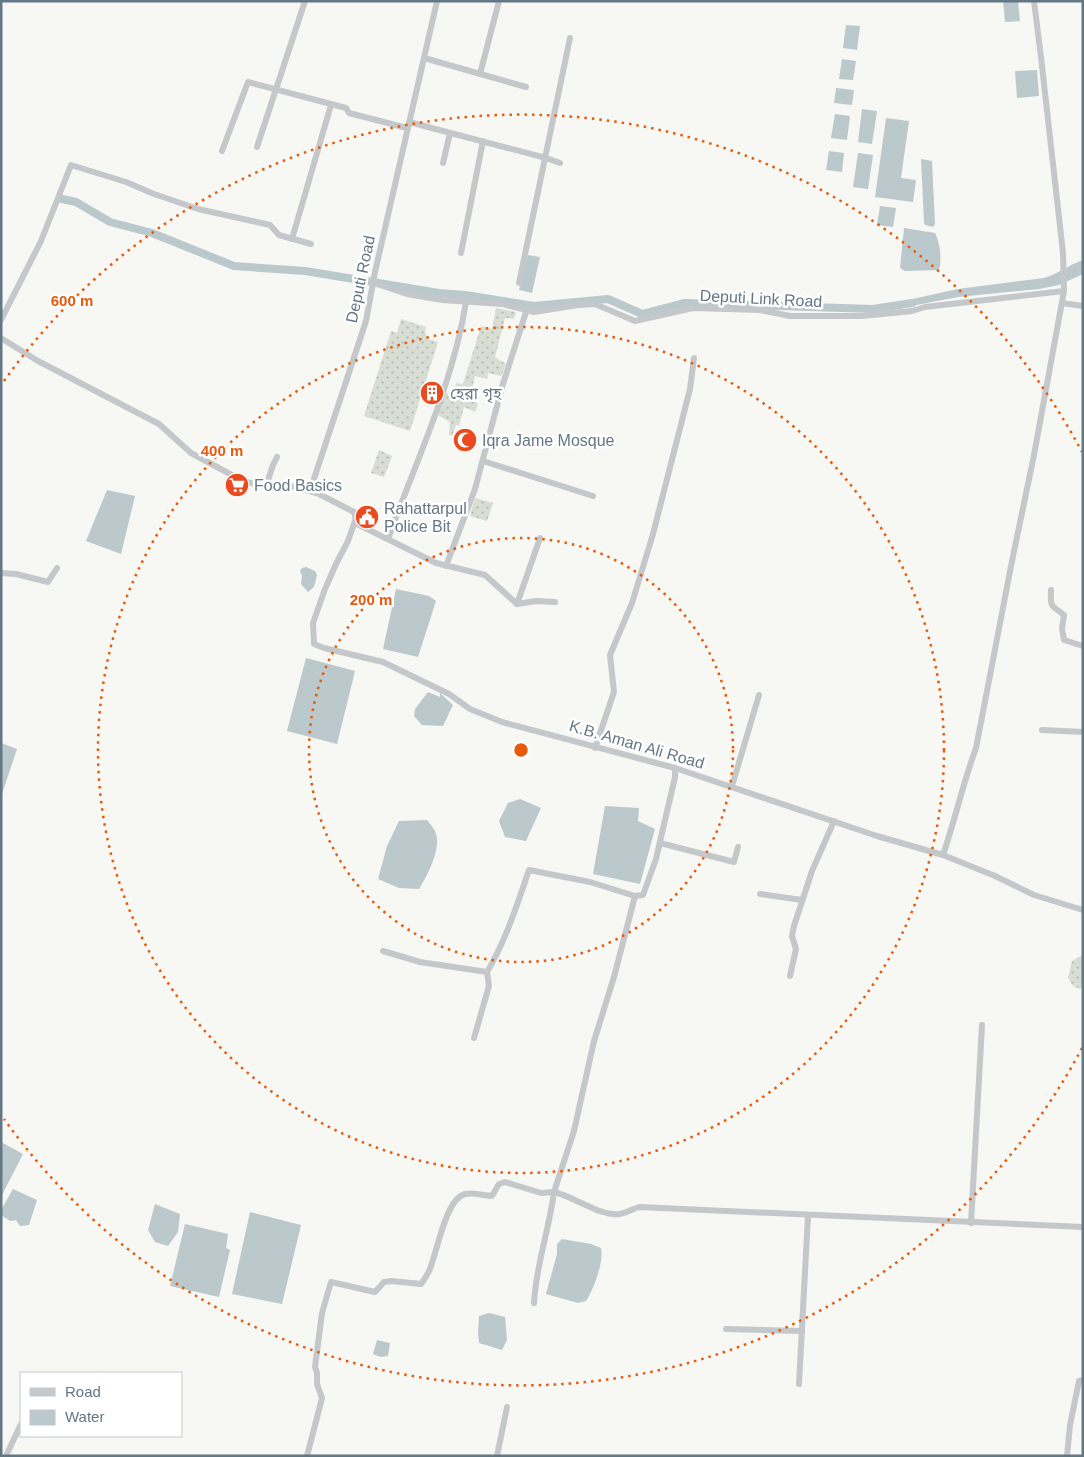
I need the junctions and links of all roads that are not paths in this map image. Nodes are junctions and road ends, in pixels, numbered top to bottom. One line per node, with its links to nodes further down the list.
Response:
1 (305, 1): 9 (street)
2 (437, 1): 6 (street, Deputi Road)
3 (499, 1): 7 (street)
4 (1034, 1): 24 (street)
5 (570, 38): 16 (street)
6 (424, 58): 7 (street); 11 (street, Deputi Road)
7 (480, 74): 8 (street)
8 (526, 87)
9 (275, 90): 10 (street); 14 (street); 15 (street)
10 (331, 105): 11 (street); 19 (street)
11 (408, 125): 12 (street); 22 (street, Deputi Road)
12 (450, 133): 13 (street); 17 (street)
13 (482, 142): 16 (street); 21 (street)
14 (257, 147)
15 (222, 151)
16 (546, 158): 18 (street); 23 (street)
17 (443, 163)
18 (560, 163)
19 (292, 239): 20 (street); 29 (street)
20 (311, 244)
21 (461, 253)
22 (374, 283): 25 (street, Deputi Link Road); 35 (street, Deputi Road)
23 (519, 283)
24 (1063, 287): 25 (street, Deputi Link Road); 26 (street)
25 (466, 302): 39 (street)
26 (1062, 303): 27 (street); 56 (street)
27 (1083, 306)
28 (526, 312): 33 (street)
29 (1, 320)
30 (1, 338): 34 (street)
31 (694, 358): 50 (street)
32 (277, 457): 34 (street)
33 (483, 461): 36 (street); 40 (street)
34 (266, 486): 35 (street)
35 (310, 491): 37 (street)
36 (594, 496)
37 (356, 518): 39 (street); 50 (street, K.B. Aman Ali Road)
38 (540, 538): 45 (street)
39 (388, 539): 40 (street)
40 (446, 566): 45 (street)
41 (57, 568): 42 (street)
42 (1, 572)
43 (1051, 590): 46 (street)
44 (555, 602): 45 (street)
45 (517, 604)
46 (1083, 646)
47 (759, 695): 52 (street)
48 (1042, 730): 49 (street)
49 (1083, 732)
50 (595, 748): 51 (street, K.B. Aman Ali Road)
51 (675, 768): 52 (street, K.B. Aman Ali Road); 54 (street)
52 (732, 786): 53 (street, K.B. Aman Ali Road)
53 (834, 821): 56 (street, K.B. Aman Ali Road); 59 (street)
54 (660, 844): 55 (street); 58 (street)
55 (738, 847)
56 (943, 855): 60 (street, K.B. Aman Ali Road)
57 (760, 894): 59 (street)
58 (635, 896): 62 (street); 66 (street)
59 (802, 900): 63 (street)
60 (1083, 910)
61 (384, 951): 62 (street)
62 (487, 972): 65 (street)
63 (790, 976)
64 (982, 1025): 68 (street)
65 (474, 1038)
66 (554, 1192): 67 (street); 70 (street); 78 (street)
67 (808, 1216): 68 (street); 72 (street)
68 (972, 1223): 69 (street)
69 (1083, 1227)
70 (534, 1303)
71 (726, 1329): 72 (street)
72 (802, 1330): 74 (street)
73 (1083, 1380): 80 (street)
74 (799, 1384)
75 (507, 1407): 79 (street)
76 (20, 1426): 77 (street)
77 (6, 1456)
78 (307, 1456)
79 (497, 1456)
80 (1067, 1456)

